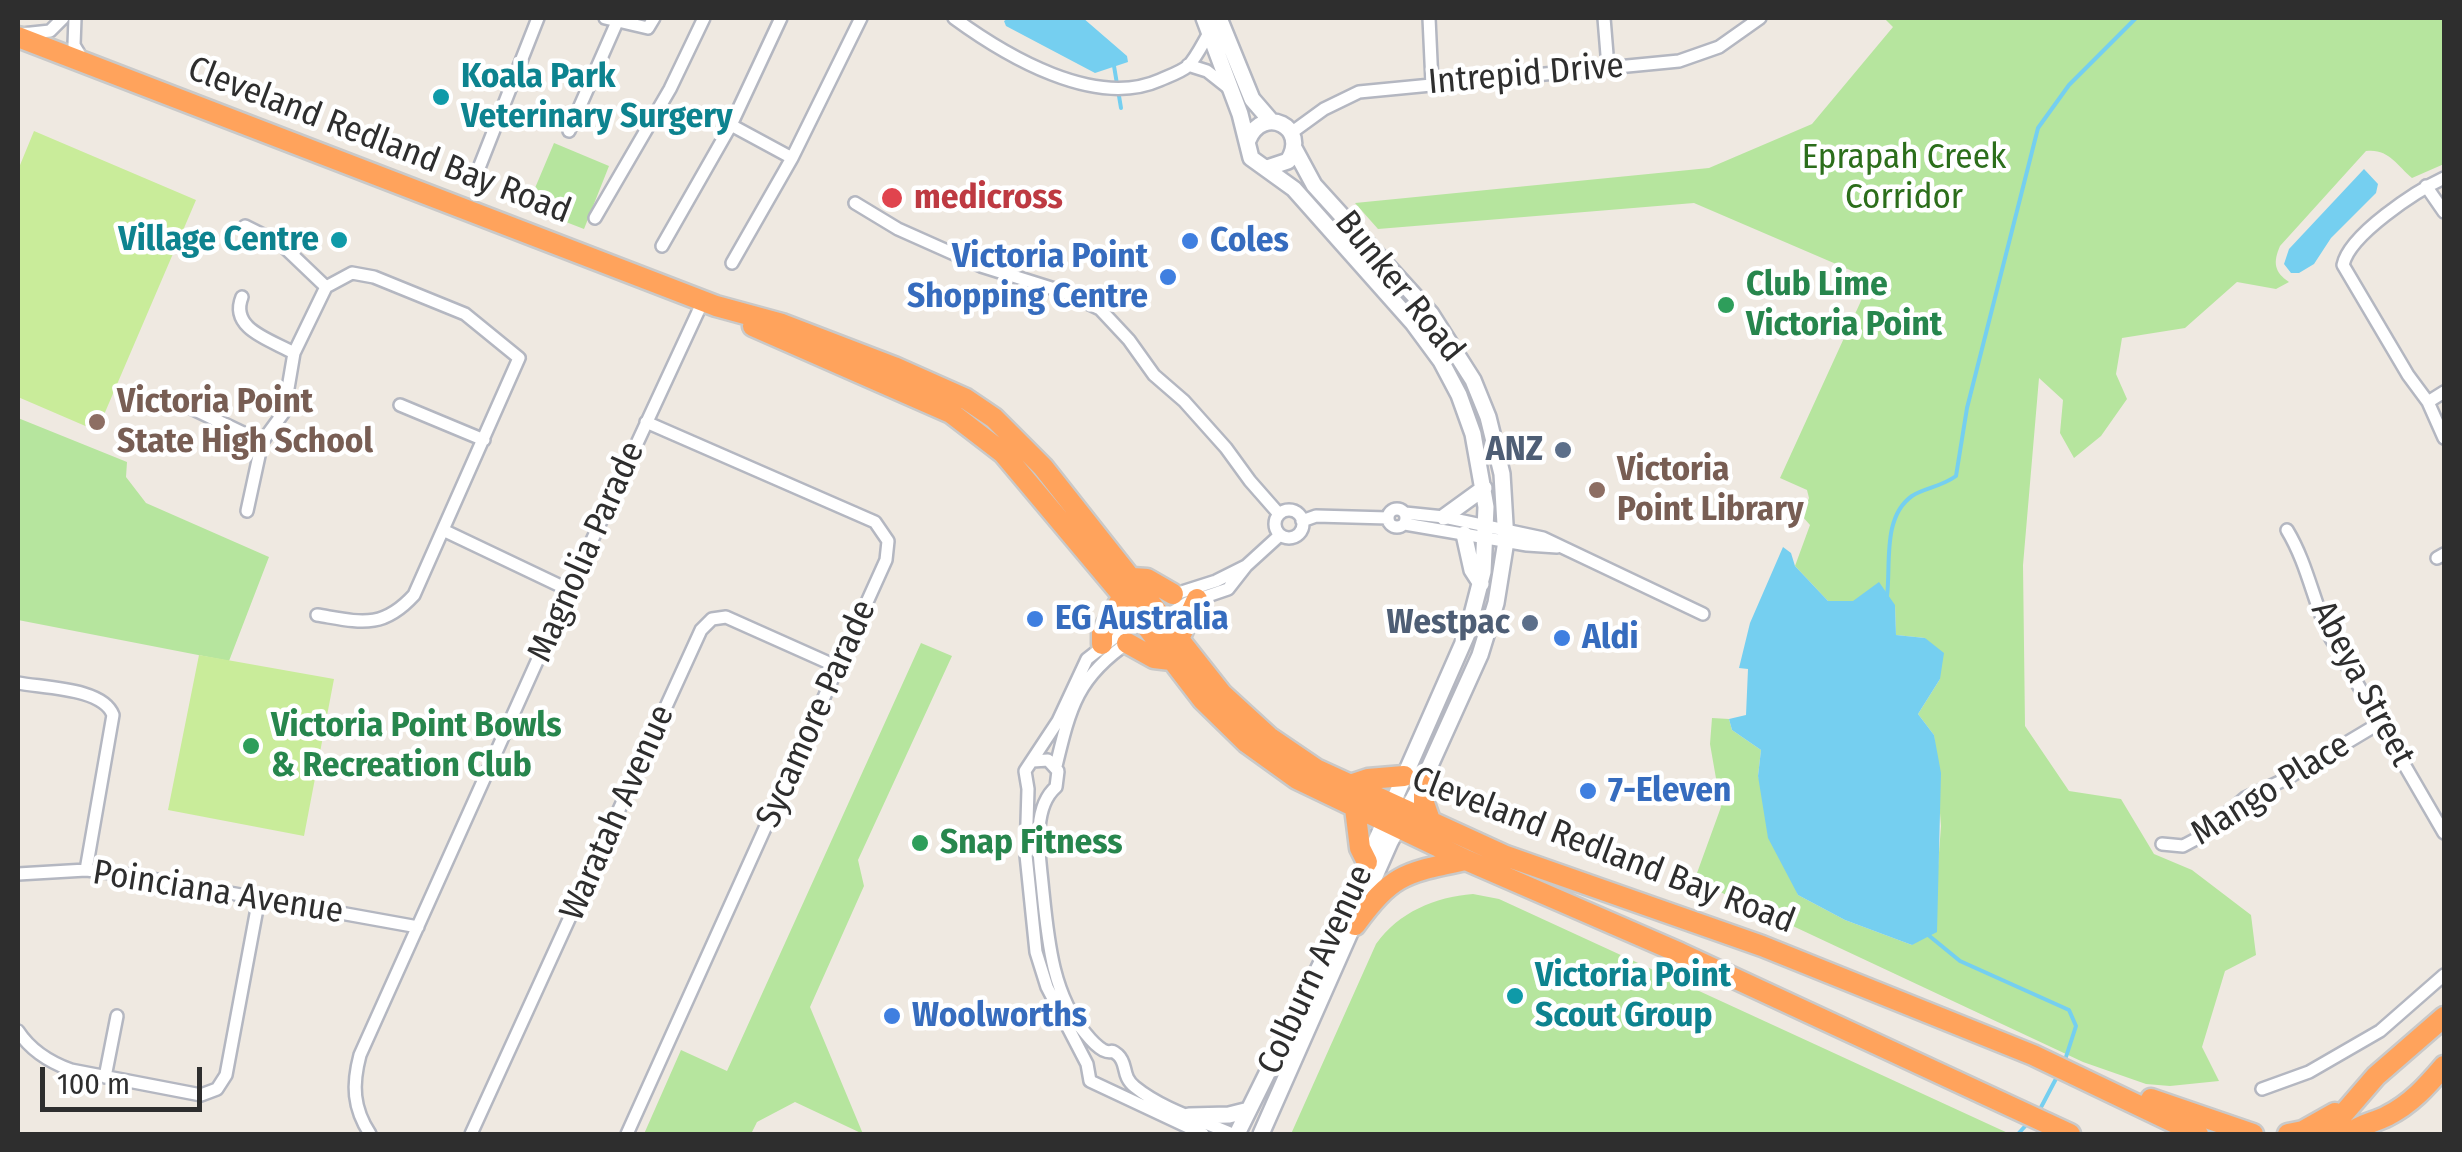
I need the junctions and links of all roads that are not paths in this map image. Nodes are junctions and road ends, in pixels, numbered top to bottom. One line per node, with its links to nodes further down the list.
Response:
1 (63, 18): 15 (street)
2 (76, 18): 16 (street)
3 (538, 18): 28 (street)
4 (654, 18): 13 (street)
5 (704, 18): 33 (street)
6 (781, 18): 22 (street)
7 (861, 18): 26 (street)
8 (954, 18): 17 (street)
9 (1219, 18): 21 (main road)
10 (1429, 18): 19 (street)
11 (1604, 18): 18 (street)
12 (1760, 18): 18 (street, Intrepid Drive)
13 (611, 20): 23 (street)
14 (1206, 26): 17 (street); 20 (main road)
15 (18, 36): 16 (highway, Cleveland Redland Bay Road)
16 (87, 64): 39 (highway, Cleveland Redland Bay Road)
17 (1188, 66): 20 (street)
18 (1608, 67): 19 (street, Intrepid Drive)
19 (1432, 84): 25 (street, Intrepid Drive)
20 (1232, 91): 24 (main road)
21 (1271, 122): 24 (main road); 25 (main road)
22 (731, 126): 26 (street); 35 (street)
23 (569, 131)
24 (1248, 140): 27 (main road)
25 (1293, 140): 27 (main road); 60 (main road, Bunker Road)
26 (792, 158): 36 (street)
27 (1267, 168): 49 (main road, Bunker Road)
28 (477, 173)
29 (2444, 178): 30 (street)
30 (2426, 186): 32 (street); 42 (street)
31 (855, 203): 51 (street)
32 (2444, 212)
33 (595, 218)
34 (245, 226): 37 (street)
35 (662, 246)
36 (732, 263)
37 (326, 287): 40 (street); 47 (street)
38 (242, 296): 40 (street)
39 (710, 304): 45 (street, Magnolia Parade); 63 (highway, Cleveland Redland Bay Road)
40 (294, 353): 48 (street)
41 (2444, 392): 42 (street)
42 (2428, 402): 46 (street)
43 (400, 405): 47 (street)
44 (193, 409): 48 (street)
45 (646, 422): 64 (street, Magnolia Parade); 74 (street, Sycamore Parade)
46 (2444, 438)
47 (484, 440): 55 (street)
48 (262, 442): 50 (street)
49 (1484, 488): 52 (main road); 57 (main road, Bunker Road)
50 (247, 511)
51 (1279, 514): 54 (street); 59 (street)
52 (1444, 517): 53 (street); 57 (street)
53 (1405, 518): 54 (street); 58 (street)
54 (1302, 521): 59 (street)
55 (443, 530): 64 (street); 68 (street)
56 (2287, 530): 76 (street, Abeya Street)
57 (1486, 532): 58 (street); 60 (street); 62 (main road, Bunker Road)
58 (1464, 534): 62 (main road)
59 (1280, 535): 61 (street)
60 (1506, 535): 67 (street); 79 (main road, Bunker Road)
61 (1246, 566): 65 (street); 66 (street)
62 (1481, 584): 79 (main road, Bunker Road)
63 (1128, 587): 65 (highway); 69 (highway, Cleveland Redland Bay Road); 72 (highway)
64 (569, 590): 94 (street, Magnolia Parade)
65 (1174, 594): 69 (street)
66 (1196, 600): 69 (street); 70 (highway)
67 (1704, 614)
68 (318, 615)
69 (1151, 618): 70 (highway, Cleveland Redland Bay Road); 71 (street); 72 (street); 73 (highway, Cleveland Redland Bay Road)
70 (1179, 639): 80 (highway, Cleveland Redland Bay Road)
71 (1128, 643): 73 (highway); 78 (street)
72 (1102, 644): 77 (street)
73 (1171, 660): 83 (highway, Cleveland Redland Bay Road)
74 (838, 667): 112 (street, Waratah Avenue); 113 (street, Sycamore Parade)
75 (18, 683): 90 (street)
76 (2378, 724): 86 (street, Abeya Street); 87 (street, Mango Place)
77 (1033, 761): 78 (street); 81 (street)
78 (1056, 766): 82 (street)
79 (1414, 777): 80 (highway); 84 (main road, Bunker Road); 85 (highway)
80 (1350, 785): 84 (highway, Cleveland Redland Bay Road)
81 (1028, 788): 82 (street); 100 (street)
82 (1048, 793): 99 (street)
83 (1355, 808): 84 (highway, Cleveland Redland Bay Road); 89 (highway)
84 (1395, 817): 85 (highway, Cleveland Redland Bay Road); 88 (highway, Cleveland Redland Bay Road); 89 (main road, Colburn Avenue); 93 (main road, Colburn Avenue)
85 (1431, 823): 109 (highway, Cleveland Redland Bay Road)
86 (2444, 833)
87 (2162, 844)
88 (1466, 860): 93 (highway); 110 (highway, Cleveland Redland Bay Road)
89 (1368, 862): 107 (main road, Colburn Avenue)
90 (86, 870): 91 (street, Poinciana Avenue); 92 (street, Poinciana Avenue)
91 (18, 874)
92 (258, 898): 94 (street, Poinciana Avenue); 103 (street)
93 (1355, 925): 116 (main road, Colburn Avenue)
94 (418, 927): 111 (street, Magnolia Parade)
95 (2444, 975): 105 (street)
96 (116, 1016): 103 (street)
97 (2444, 1017): 106 (highway)
98 (18, 1031): 103 (street)
99 (1104, 1050): 100 (street); 102 (street)
100 (1088, 1064): 104 (street)
101 (2444, 1066): 121 (highway)
102 (1124, 1074): 104 (street); 108 (street)
103 (105, 1076)
104 (1110, 1088): 114 (street)
105 (2262, 1089)
106 (2364, 1090): 119 (highway); 120 (highway)
107 (1249, 1110): 108 (main road); 115 (main road, Colburn Avenue)
108 (1189, 1116): 115 (street)
109 (2177, 1116): 117 (highway); 118 (highway)
110 (2064, 1131)
111 (370, 1134)
112 (470, 1134)
113 (628, 1134)
114 (1203, 1134)
115 (1234, 1134)
116 (1261, 1134)
117 (2198, 1134)
118 (2253, 1134)
119 (2288, 1134)
120 (2326, 1134)
121 (2349, 1134)

